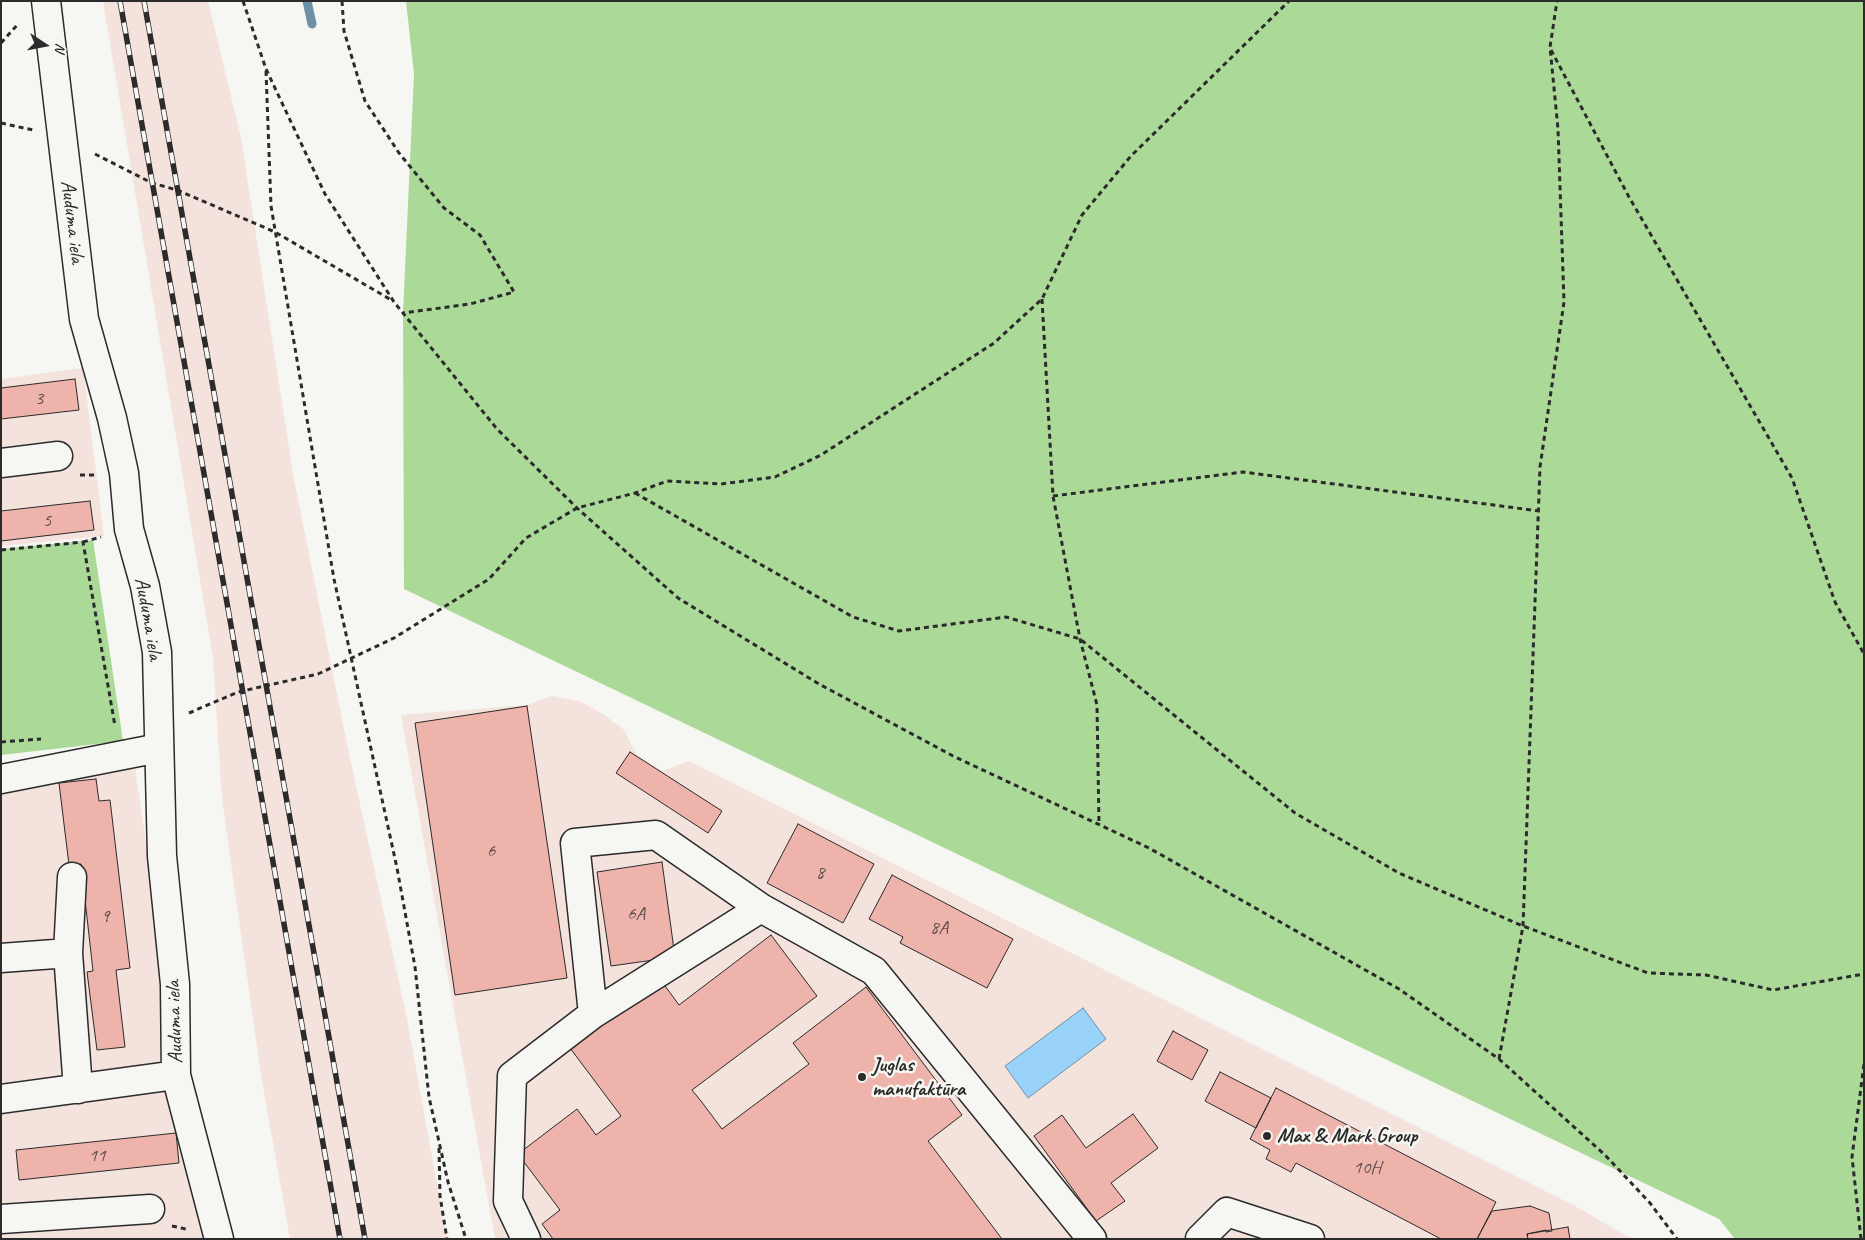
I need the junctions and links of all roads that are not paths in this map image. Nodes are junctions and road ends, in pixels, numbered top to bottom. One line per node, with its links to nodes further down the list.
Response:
1 (46, 1): 4 (street, Auduma iela)
2 (58, 456): 3 (street)
3 (1, 463)
4 (158, 737): 5 (street); 11 (street, Auduma iela)
5 (1, 779)
6 (72, 877): 8 (street)
7 (760, 908): 10 (street); 10 (street); 18 (street)
8 (68, 953): 9 (street); 12 (street)
9 (1, 958)
10 (593, 1014): 17 (street)
11 (176, 1075): 12 (street); 16 (street, Auduma iela)
12 (78, 1089): 13 (street)
13 (1, 1100)
14 (150, 1209): 15 (street)
15 (1, 1219)
16 (218, 1236)
17 (526, 1239)
18 (1092, 1239)
19 (1200, 1239): 20 (street)
20 (1310, 1239)

